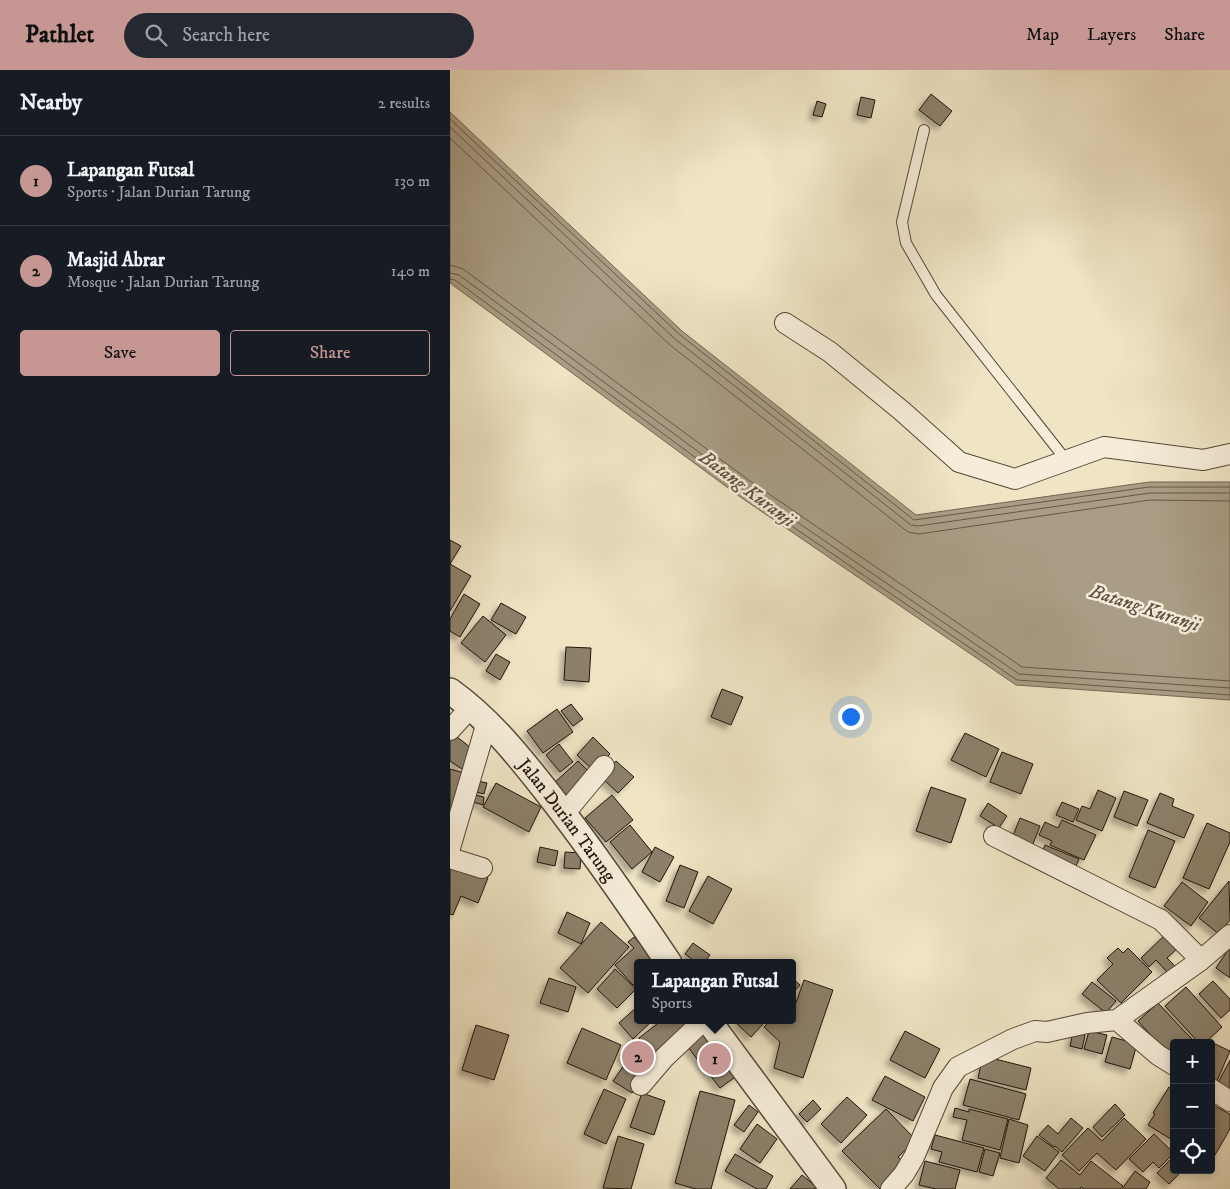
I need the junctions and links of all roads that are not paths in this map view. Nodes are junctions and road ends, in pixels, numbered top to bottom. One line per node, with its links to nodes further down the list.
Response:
1 (924, 130): 4 (lane)
2 (785, 323): 4 (street)
3 (1230, 454): 4 (street)
4 (1066, 460)
5 (450, 691): 6 (street, Jalan Durian Tarung)
6 (479, 714): 7 (street); 9 (street, Jalan Durian Tarung); 11 (street)
7 (450, 730)
8 (604, 766): 9 (street)
9 (564, 814): 15 (street, Jalan Durian Tarung)
10 (994, 836): 16 (street)
11 (450, 848)
12 (450, 858): 13 (street)
13 (482, 868)
14 (1230, 935): 16 (street)
15 (666, 959)
16 (1201, 960): 17 (street)
17 (1117, 1020): 20 (street); 25 (street)
18 (702, 1024): 21 (street)
19 (709, 1024): 24 (street)
20 (1170, 1062)
21 (641, 1085)
22 (1215, 1092): 23 (street)
23 (1230, 1101)
24 (833, 1189)
25 (891, 1189)

